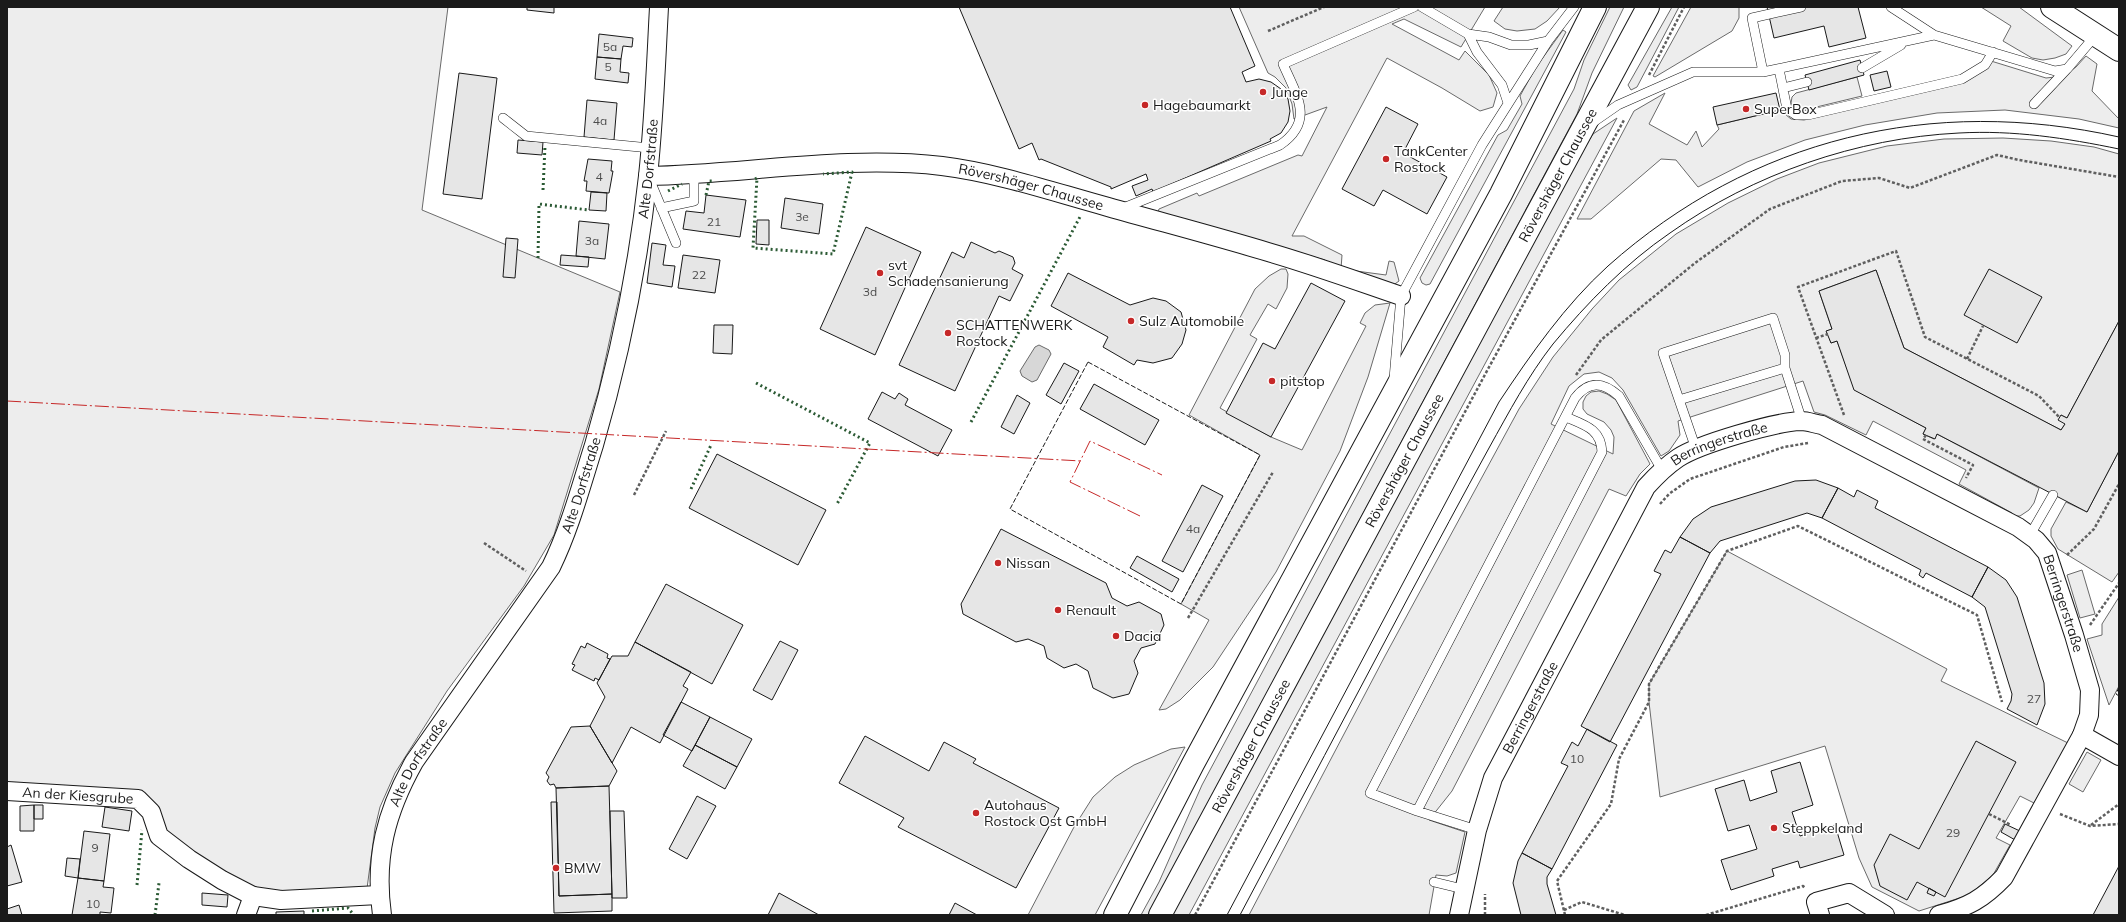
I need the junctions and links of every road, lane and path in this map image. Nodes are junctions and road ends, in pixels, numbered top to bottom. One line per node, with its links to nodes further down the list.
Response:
1 (659, 7): 31 (street, Alte Dorfstraße)
2 (1324, 7): 12 (path)
3 (1414, 7): 36 (lane)
4 (1422, 7): 13 (lane)
5 (1574, 7): 17 (lane)
6 (1595, 7): 44 (main road)
7 (1648, 7): 30 (main road, Rövershäger Chaussee)
8 (1684, 7): 26 (path)
9 (1801, 7): 23 (lane)
10 (1891, 7): 14 (lane)
11 (2052, 7): 15 (main road)
12 (1268, 31)
13 (1468, 34): 17 (lane); 27 (lane)
14 (1934, 35): 16 (lane); 19 (lane)
15 (2095, 36): 18 (main road); 22 (lane)
16 (1909, 40): 20 (lane); 21 (lane)
17 (1548, 41): 27 (lane)
18 (2119, 50)
19 (1993, 52): 22 (lane); 25 (lane)
20 (1779, 68): 23 (lane); 25 (lane)
21 (1862, 68)
22 (2067, 69): 28 (lane)
23 (1763, 72): 26 (lane)
24 (1807, 82): 25 (lane)
25 (1783, 88)
26 (1638, 95): 30 (lane); 92 (path)
27 (1508, 103): 38 (lane)
28 (2034, 104)
29 (503, 118): 31 (lane)
30 (1581, 130): 91 (main road, Rövershäger Chaussee)
31 (650, 148): 33 (street, Alte Dorfstraße)
32 (694, 175): 33 (street, Rövershäger Chaussee); 35 (lane); 36 (street, Rövershäger Chaussee)
33 (648, 176): 35 (lane); 65 (street, Alte Dorfstraße)
34 (2119, 177): 45 (path)
35 (662, 208): 37 (lane)
36 (1118, 210): 38 (street, Rövershäger Chaussee)
37 (676, 243)
38 (1401, 296): 44 (lane)
39 (1983, 326): 42 (path)
40 (1828, 334): 41 (path)
41 (1816, 338): 42 (path); 52 (path)
42 (1967, 359): 48 (path)
43 (1785, 368): 46 (lane); 46 (lane); 49 (lane)
44 (1393, 395): 90 (main road)
45 (1575, 398): 47 (lane); 55 (lane)
46 (1679, 400): 54 (lane)
47 (1566, 416): 75 (lane); 75 (lane)
48 (2060, 418)
49 (1802, 421): 52 (street, Berringerstraße); 54 (street, Berringerstraße)
50 (666, 432): 59 (path)
51 (1926, 435): 57 (path)
52 (1854, 442): 62 (street, Berringerstraße)
53 (1811, 444): 61 (path)
54 (1696, 449): 55 (street, Berringerstraße)
55 (1662, 470): 79 (street, Berringerstraße)
56 (1273, 472): 67 (path)
57 (1966, 479)
58 (2119, 484): 64 (path)
59 (634, 495)
60 (2053, 495): 62 (lane)
61 (1656, 509)
62 (2030, 536): 64 (street, Berringerstraße)
63 (484, 542): 65 (path)
64 (2053, 570): 68 (street, Berringerstraße)
65 (541, 581): 84 (street, Alte Dorfstraße)
66 (2119, 583): 68 (path)
67 (1188, 618)
68 (2074, 635): 70 (street, Berringerstraße)
69 (2002, 702): 87 (path)
70 (2082, 735): 71 (street); 74 (street, Berringerstraße)
71 (2119, 756)
72 (7, 791): 85 (street, An der Kiesgrube)
73 (2119, 804): 78 (path)
74 (2043, 807): 78 (path); 80 (street, Berringerstraße)
75 (1416, 811): 79 (lane)
76 (1989, 814): 80 (path)
77 (2119, 824): 78 (path)
78 (2090, 826)
79 (1477, 830): 82 (street, Berringerstraße)
80 (2028, 834): 99 (street, Berringerstraße)
81 (1434, 882): 82 (lane)
82 (1463, 889): 93 (street, Berringerstraße)
83 (1485, 890): 94 (path)
84 (379, 895): 85 (street, An der Kiesgrube); 89 (street, Alte Dorfstraße)
85 (253, 896): 88 (street)
86 (1818, 909): 97 (path); 98 (street)
87 (1564, 910): 95 (path); 96 (path)
88 (246, 915)
89 (382, 915)
90 (1115, 915)
91 (1160, 915)
92 (1195, 915)
93 (1459, 915)
94 (1485, 915)
95 (1565, 915)
96 (1625, 915)
97 (1706, 915)
98 (1885, 915)
99 (1939, 915)

